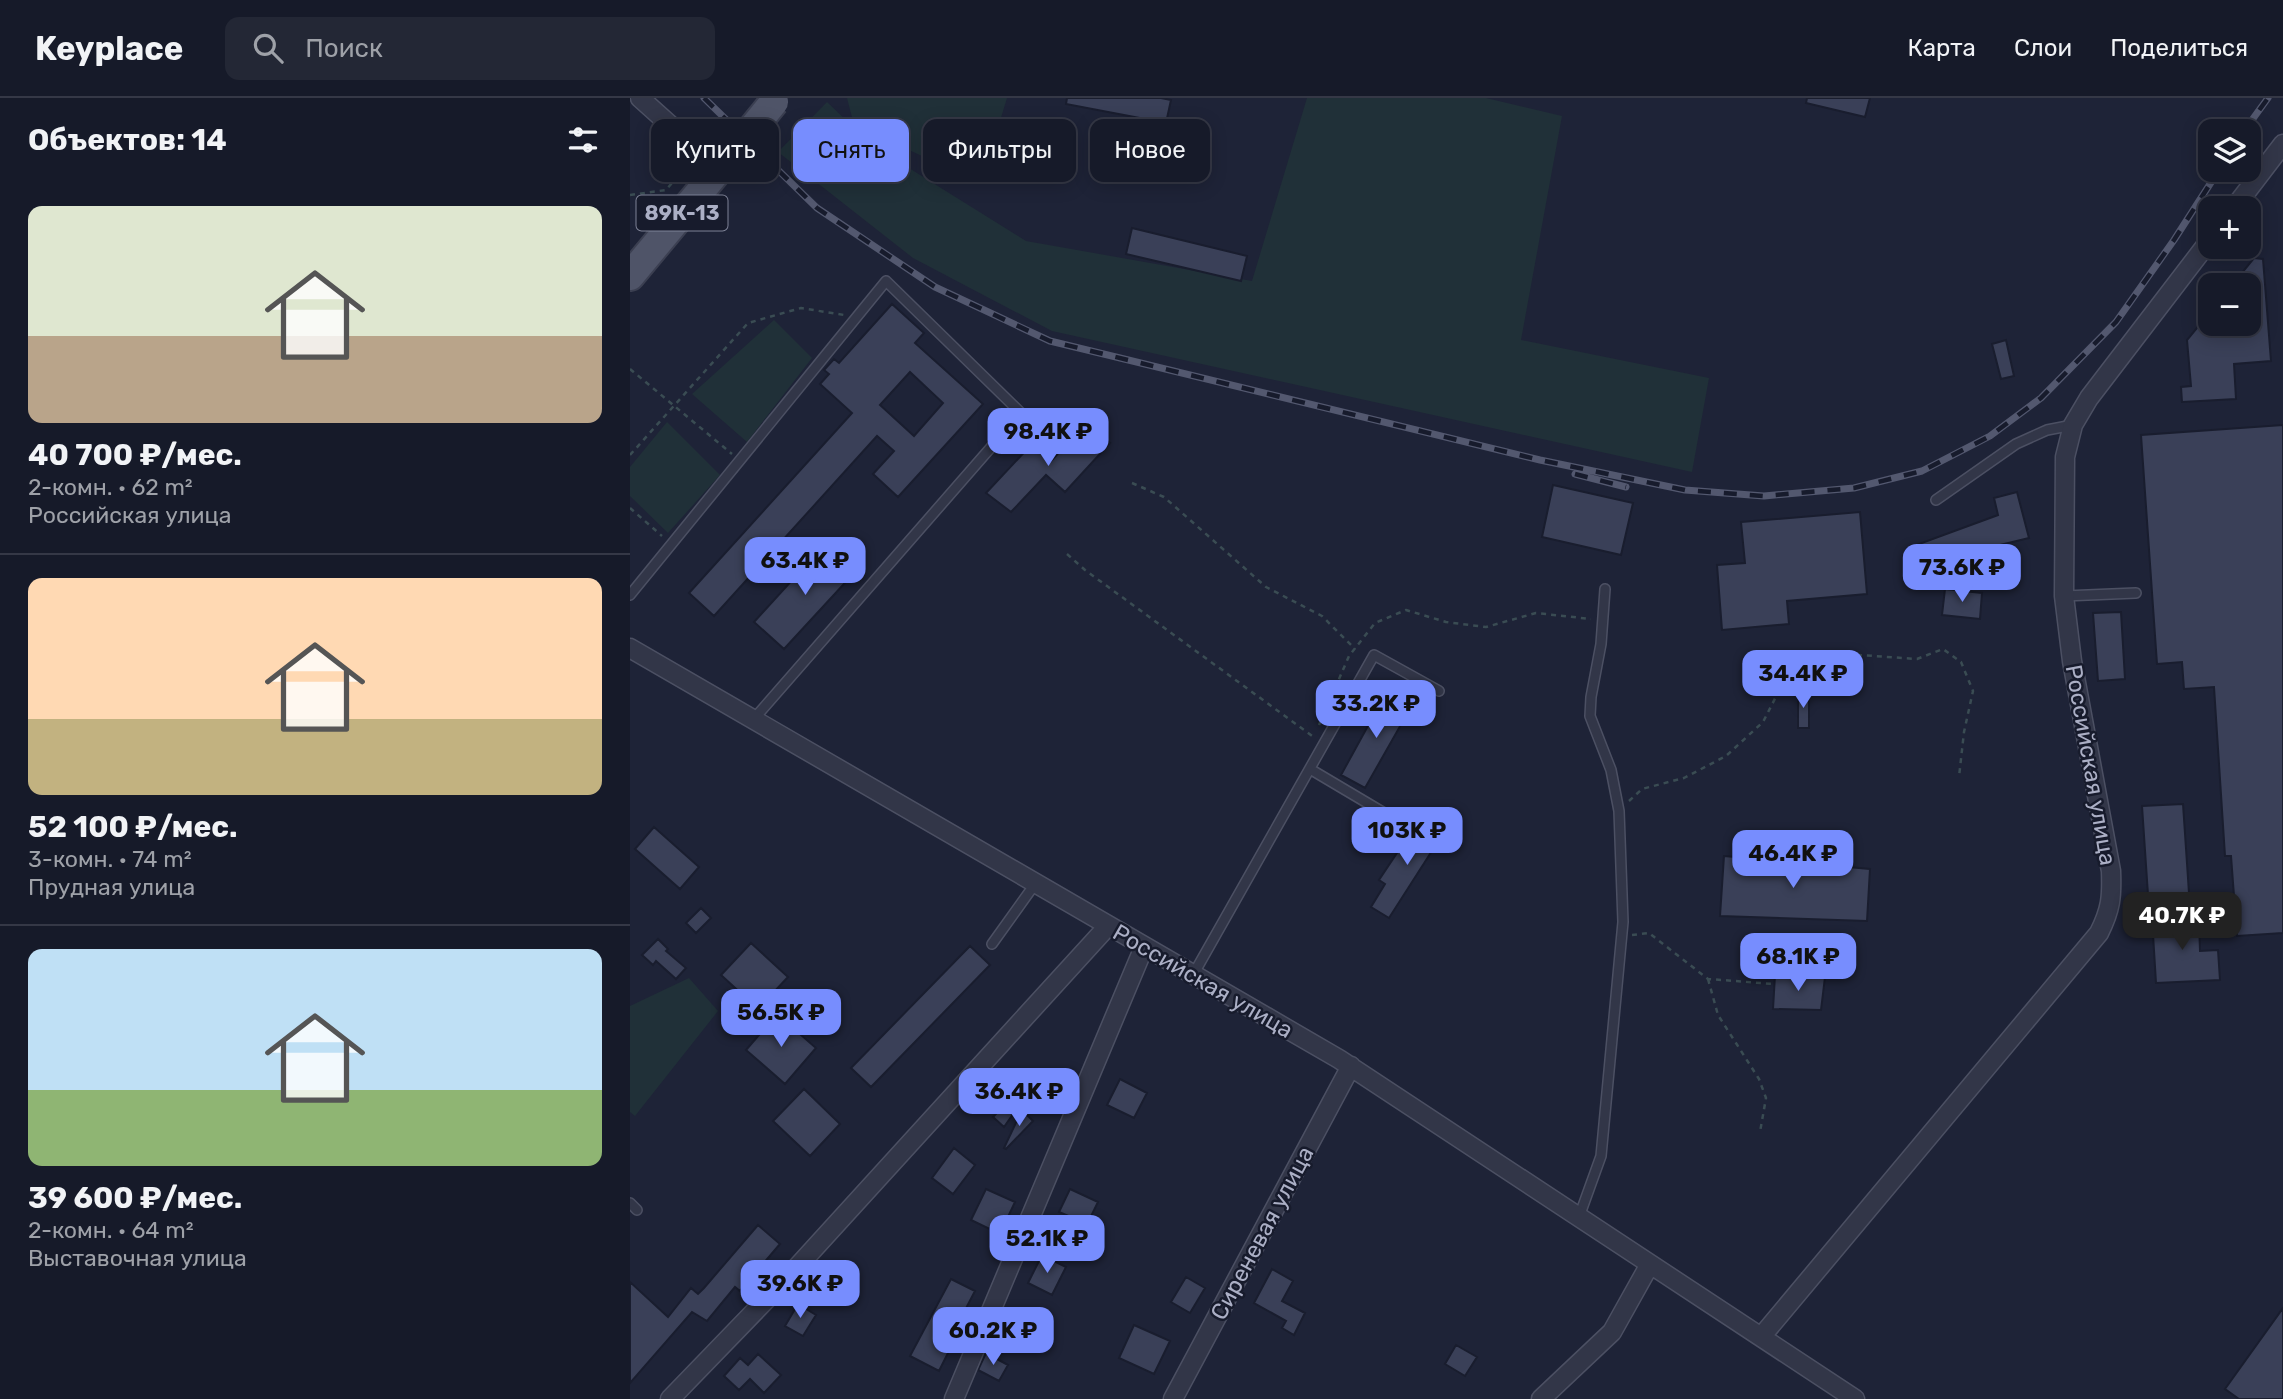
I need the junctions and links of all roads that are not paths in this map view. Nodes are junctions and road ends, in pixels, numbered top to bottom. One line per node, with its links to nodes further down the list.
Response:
1 (640, 98): 3 (street)
2 (775, 100): 4 (main road, 89К-13, bridge)
3 (663, 119)
4 (760, 119)
5 (2283, 144): 7 (street)
6 (708, 182): 9 (main road, 89К-13)
7 (2243, 196)
8 (2198, 256): 10 (street, Российская улица)
9 (630, 276)
10 (2073, 425): 11 (lane); 15 (street, Российская улица)
11 (1936, 499)
12 (1605, 589): 27 (lane)
13 (2136, 593): 15 (lane)
14 (630, 595): 18 (lane)
15 (2064, 596): 29 (street, Российская улица)
16 (630, 648): 18 (street, Российская улица)
17 (1439, 691): 19 (lane)
18 (753, 720): 21 (street, Российская улица)
19 (1310, 769): 20 (lane); 25 (lane)
20 (1396, 820)
21 (1035, 884): 22 (street, Российская улица); 23 (lane)
22 (1108, 926): 24 (street, Российская улица); 30 (street)
23 (992, 944)
24 (1144, 947): 25 (street, Российская улица); 31 (street)
25 (1194, 975): 26 (street, Российская улица)
26 (1350, 1066): 27 (street, Российская улица); 32 (street, Сиреневая улица)
27 (1579, 1217): 28 (street, Российская улица)
28 (1650, 1264): 29 (street, Российская улица); 33 (street)
29 (1761, 1337): 34 (street, Российская улица)
30 (670, 1399)
31 (954, 1399)
32 (1172, 1399)
33 (1541, 1399)
34 (1855, 1399)

